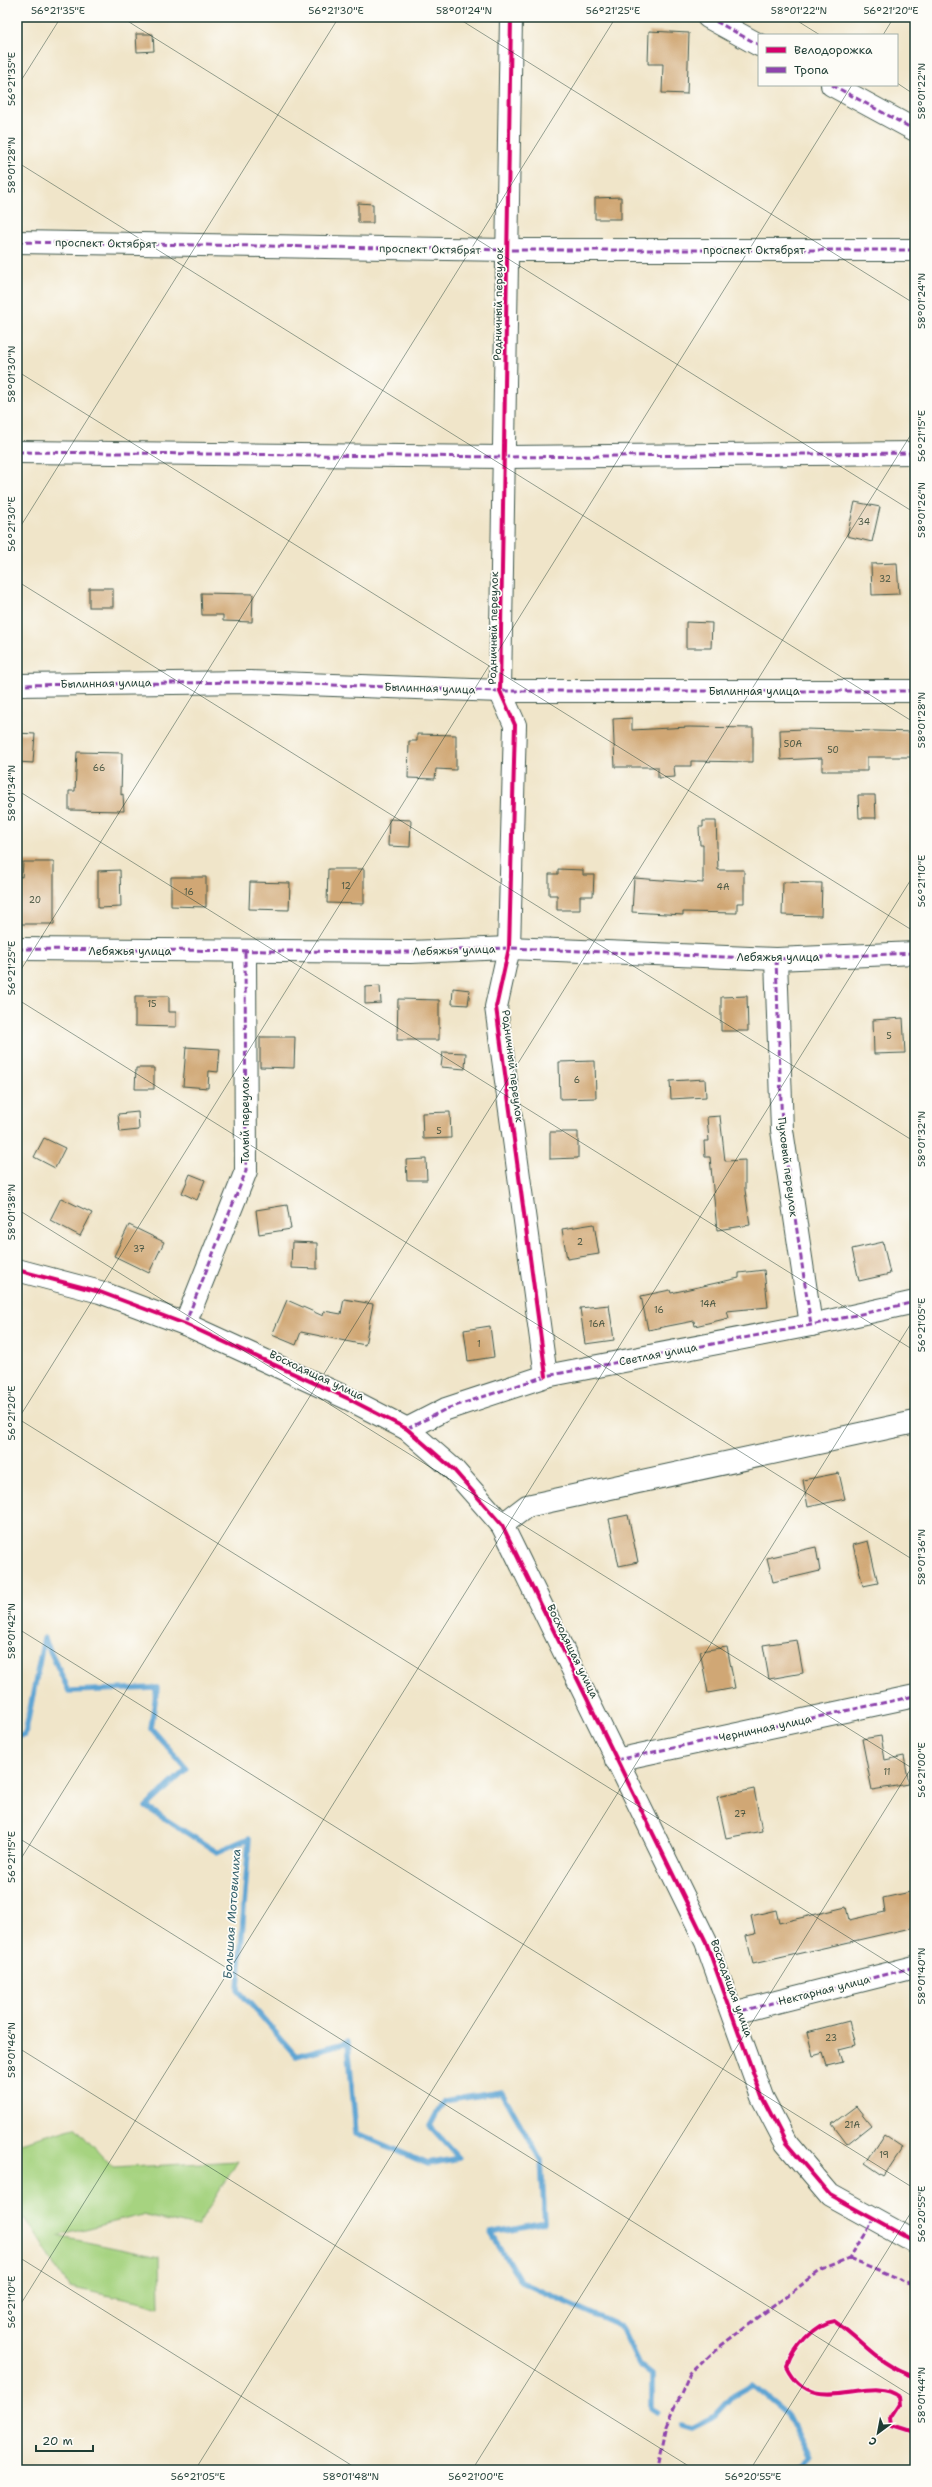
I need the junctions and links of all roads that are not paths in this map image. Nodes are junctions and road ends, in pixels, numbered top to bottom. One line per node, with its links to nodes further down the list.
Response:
1 (511, 17): 7 (street, Родничный переулок)
2 (708, 17): 3 (street)
3 (758, 44)
4 (834, 86): 5 (street)
5 (915, 130)
6 (17, 242): 7 (street, проспект Октябрят)
7 (508, 250): 8 (street, проспект Октябрят); 10 (street, Родничный переулок)
8 (915, 250)
9 (17, 452): 10 (street)
10 (504, 457): 11 (street); 13 (street, Родничный переулок)
11 (913, 457)
12 (17, 685): 13 (street, Былинная улица)
13 (500, 690): 14 (street, Былинная улица); 15 (street, Родничный переулок)
14 (915, 691)
15 (509, 948): 17 (street, Лебяжья улица); 19 (street, Лебяжья улица); 24 (street, Родничный переулок)
16 (17, 949): 17 (street, Лебяжья улица)
17 (245, 951): 22 (street, Талый переулок)
18 (915, 953): 19 (street, Лебяжья улица)
19 (776, 959): 23 (street, Пуховый переулок)
20 (17, 1270): 22 (street, Восходящая улица)
21 (915, 1302): 23 (street, Светлая улица)
22 (185, 1324): 26 (street, Восходящая улица)
23 (810, 1325): 24 (street, Светлая улица)
24 (546, 1376): 26 (street, Светлая улица)
25 (915, 1422): 27 (street)
26 (407, 1429): 27 (street, Восходящая улица)
27 (502, 1525): 29 (street, Восходящая улица)
28 (915, 1696): 29 (street, Черничная улица)
29 (616, 1760): 31 (street, Восходящая улица)
30 (915, 1966): 31 (street, Нектарная улица)
31 (733, 2013): 32 (street, Восходящая улица)
32 (915, 2242)

